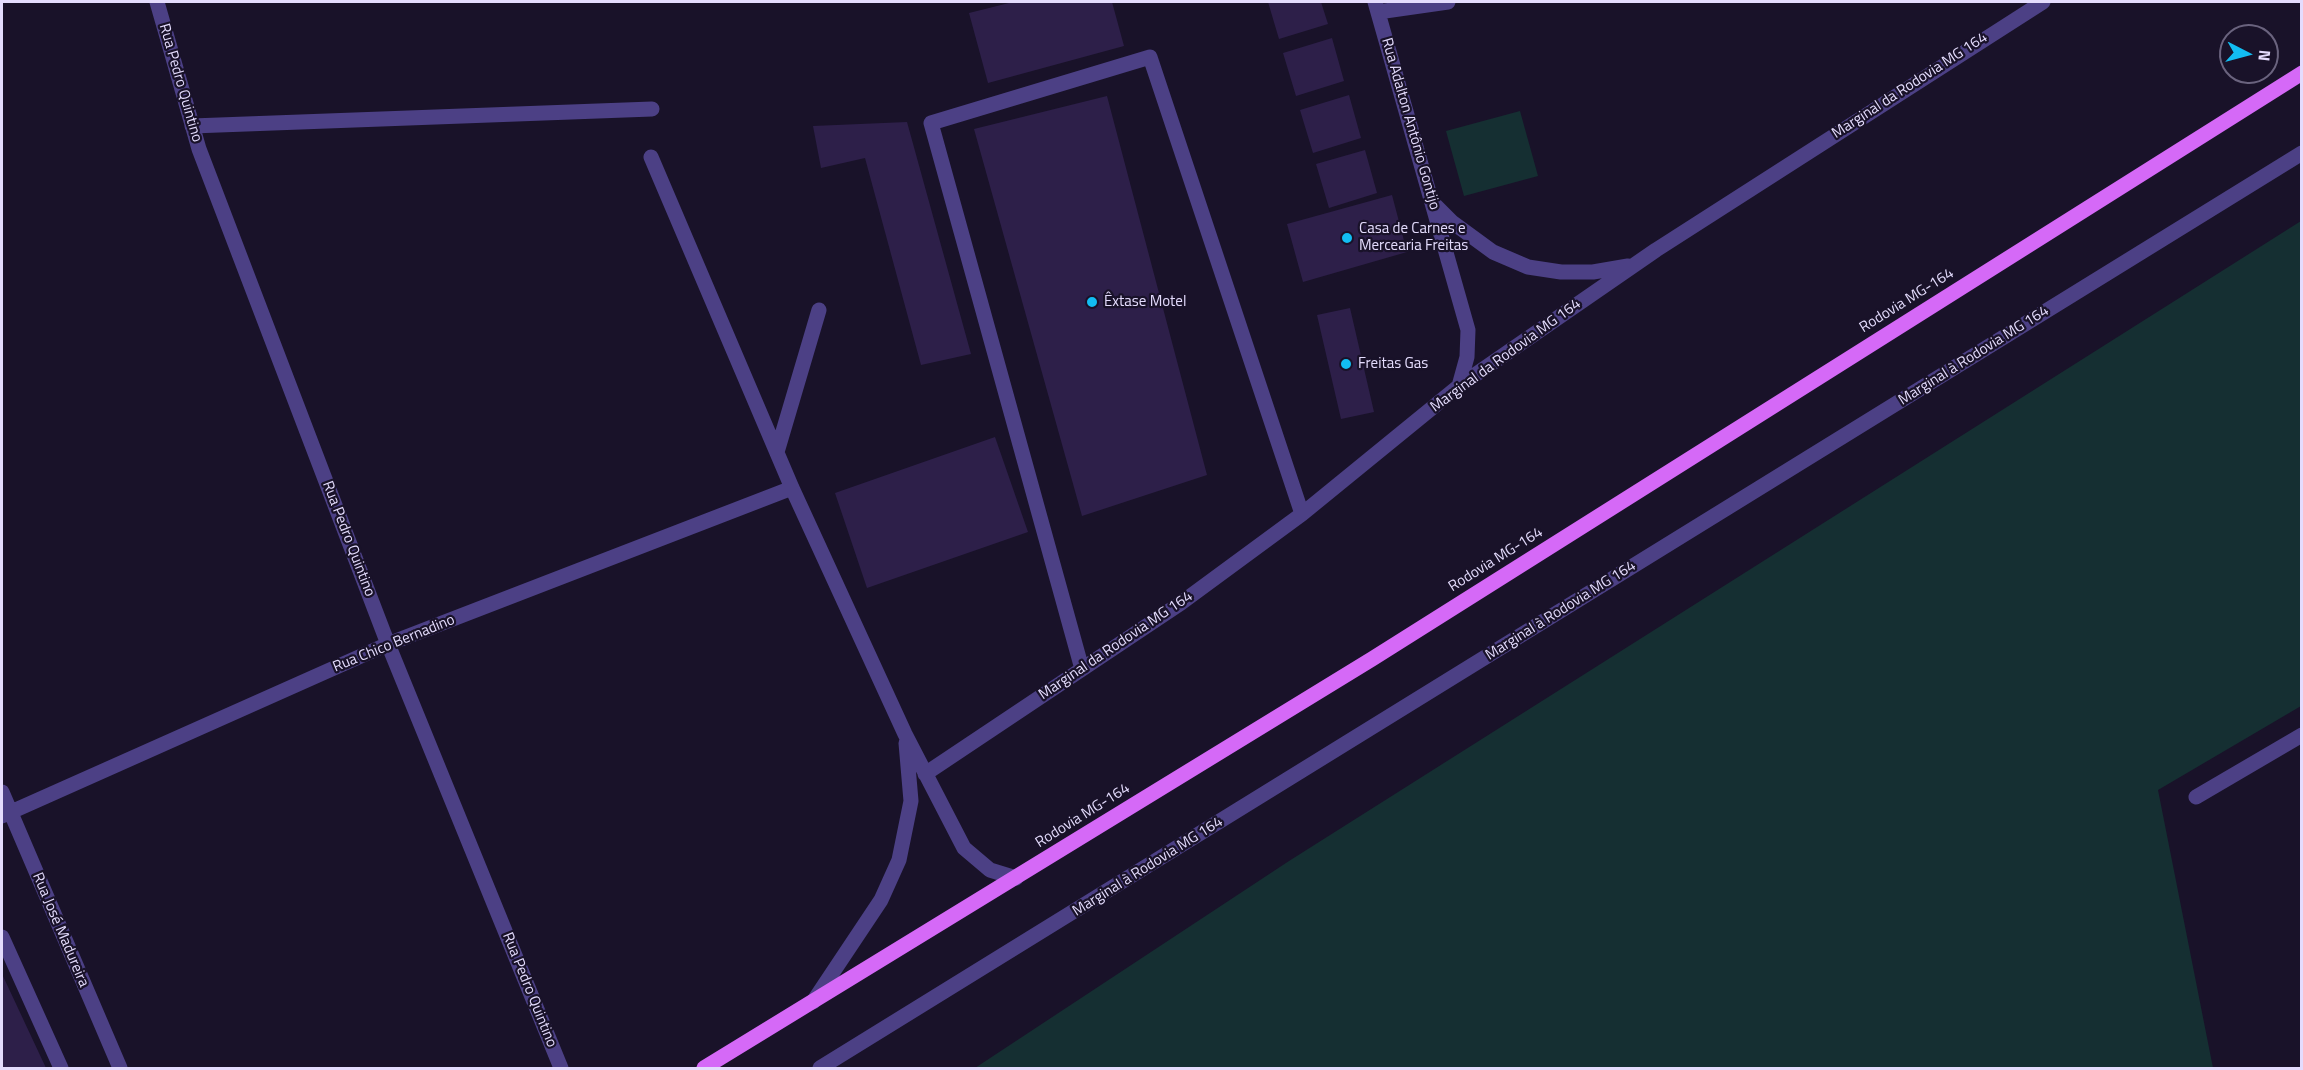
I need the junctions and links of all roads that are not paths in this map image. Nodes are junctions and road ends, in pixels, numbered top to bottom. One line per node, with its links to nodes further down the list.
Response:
1 (157, 2): 7 (street, Rua Pedro Quintino)
2 (1448, 2): 4 (street)
3 (2043, 2): 11 (street, Marginal da Rodovia MG 164)
4 (1376, 7): 10 (street, Rua Adalton Antônio Gontijo)
5 (2301, 74): 25 (main road, Rodovia MG-164)
6 (652, 109): 7 (street)
7 (192, 126): 17 (street, Rua Pedro Quintino)
8 (2301, 153): 32 (street, Marginal à Rodovia MG 164)
9 (651, 157): 14 (street)
10 (1432, 202): 11 (street); 13 (street, Rua Adalton Antônio Gontijo)
11 (1634, 265): 13 (street, Marginal da Rodovia MG 164)
12 (819, 310): 14 (street)
13 (1458, 386): 16 (street, Marginal da Rodovia MG 164)
14 (777, 452): 15 (street)
15 (792, 488): 17 (street, Rua Chico Bernadino); 19 (street)
16 (1302, 514): 18 (street, Marginal da Rodovia MG 164); 18 (street)
17 (388, 644): 24 (street, Rua Chico Bernadino); 30 (street, Rua Pedro Quintino)
18 (1082, 669): 21 (street, Marginal da Rodovia MG 164)
19 (905, 734): 21 (street); 27 (street)
20 (2301, 735): 23 (street)
21 (926, 774): 25 (street)
22 (2, 792): 24 (street, Rua José Madureira)
23 (2196, 797)
24 (5, 814): 29 (street, Rua José Madureira)
25 (1016, 878): 27 (main road, Rodovia MG-164)
26 (2, 937): 28 (street)
27 (812, 1003): 31 (main road, Rodovia MG-164)
28 (61, 1068)
29 (120, 1068)
30 (561, 1068)
31 (704, 1068)
32 (820, 1068)

